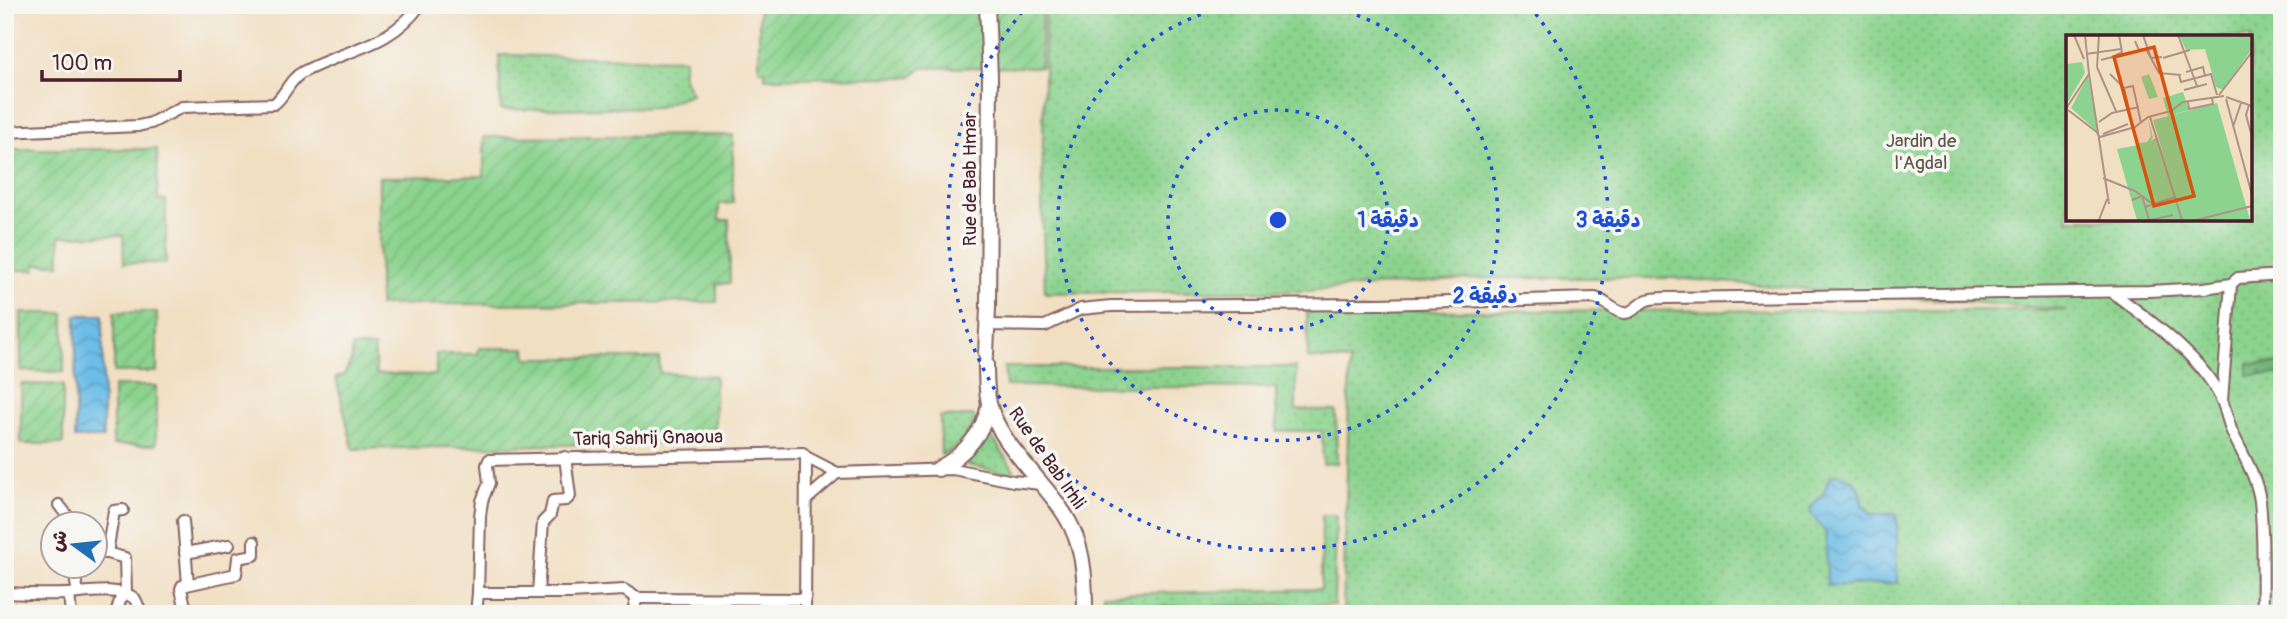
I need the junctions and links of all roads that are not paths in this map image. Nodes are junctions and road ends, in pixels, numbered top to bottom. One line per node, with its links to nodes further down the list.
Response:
1 (420, 5): 3 (street)
2 (987, 5): 7 (main road, Rue de Bab Hmar)
3 (5, 132)
4 (2282, 275): 5 (street)
5 (2231, 284): 6 (street); 9 (street)
6 (2112, 292): 7 (street); 9 (street)
7 (987, 324): 8 (main road, Rue de Bab Hmar)
8 (986, 359): 10 (main road, Rue de Bab Irhli)
9 (2222, 400): 43 (street)
10 (989, 405): 13 (main road); 15 (main road, Rue de Bab Irhli)
11 (565, 457): 12 (street, Tariq Sahrij Gnaoua); 30 (street, Tariq Sahrij Gnaoua); 31 (street)
12 (806, 457): 14 (street, Tariq Sahrij Gnaoua); 16 (street)
13 (937, 469): 14 (street); 15 (street)
14 (837, 472): 16 (street)
15 (1041, 484): 42 (main road, Rue de Bab Irhli)
16 (807, 499): 34 (street)
17 (59, 505): 18 (street)
18 (63, 510)
19 (123, 510): 21 (street)
20 (183, 521): 24 (street)
21 (108, 527)
22 (254, 542): 27 (street)
23 (229, 545): 24 (street)
24 (186, 553): 27 (street)
25 (108, 555): 32 (street)
26 (75, 580): 29 (street)
27 (188, 584): 38 (street)
28 (5, 593): 29 (street)
29 (74, 593): 32 (street); 35 (street)
30 (478, 593): 31 (street); 39 (street)
31 (538, 593): 33 (street)
32 (126, 595): 36 (street); 37 (street)
33 (637, 598): 34 (street); 40 (street)
34 (805, 599): 41 (street)
35 (71, 614)
36 (116, 614)
37 (142, 614)
38 (187, 614)
39 (475, 614)
40 (632, 614)
41 (805, 614)
42 (1085, 614)
43 (2263, 614)

